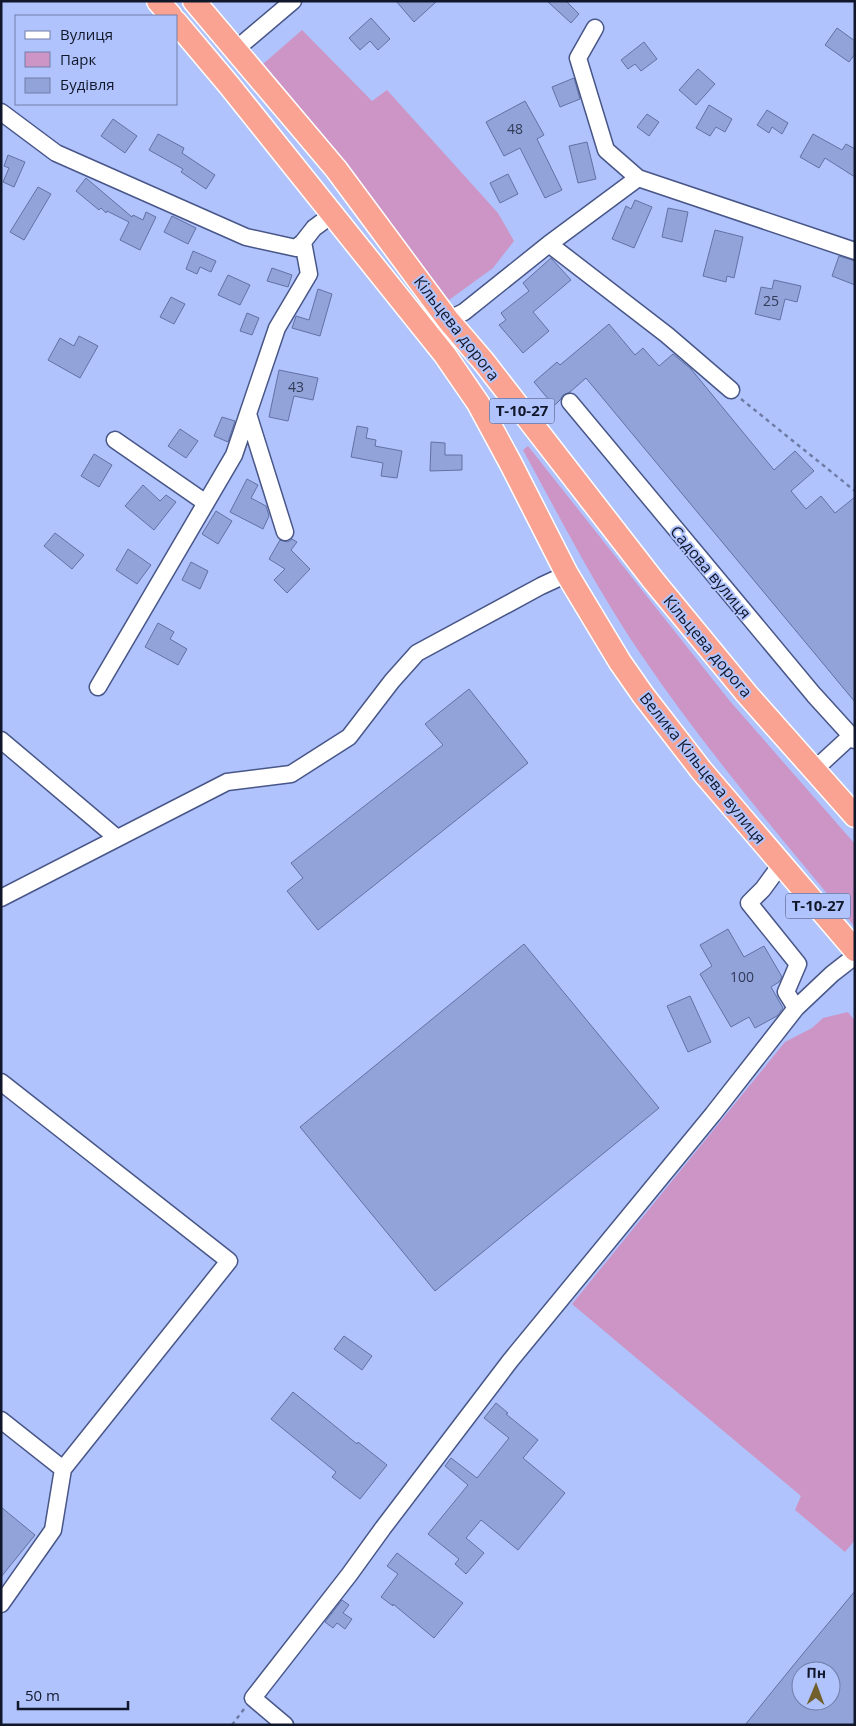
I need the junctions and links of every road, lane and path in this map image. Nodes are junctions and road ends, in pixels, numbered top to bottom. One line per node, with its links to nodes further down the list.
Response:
1 (158, 1): 4 (highway)
2 (194, 1): 7 (highway, Кільцева дорога / Т-10-27)
3 (293, 1): 7 (street)
4 (170, 15)
5 (178, 24): 10 (highway, Кільцева дорога / Т-10-27)
6 (595, 28): 9 (street)
7 (235, 50): 14 (highway, Кільцева дорога / Т-10-27)
8 (1, 112): 11 (street)
9 (638, 178): 12 (street); 13 (street)
10 (333, 214): 11 (street); 22 (highway, Кільцева дорога / Т-10-27)
11 (303, 242): 17 (street)
12 (549, 244): 14 (street); 15 (street)
13 (855, 250)
14 (448, 320): 26 (highway, Кільцева дорога / Т-10-27)
15 (731, 390): 19 (path)
16 (570, 402): 24 (street, Садова вулиця)
17 (248, 414): 20 (street); 21 (street)
18 (115, 440): 20 (street)
19 (855, 491)
20 (206, 503): 23 (street)
21 (285, 532)
22 (567, 574): 28 (street); 29 (highway, Велика Кільцева вулиця / Т-10-27)
23 (98, 687)
24 (853, 738): 26 (street)
25 (1, 740): 28 (street)
26 (814, 770): 27 (highway, Кільцева дорога / Т-10-27)
27 (855, 816)
28 (117, 838): 30 (street)
29 (782, 863): 31 (highway, Велика Кільцева вулиця / Т-10-27); 33 (street)
30 (1, 898)
31 (855, 950)
32 (855, 956): 33 (street)
33 (796, 1008): 38 (street)
34 (1, 1082): 36 (street)
35 (1, 1420): 36 (street)
36 (63, 1469): 37 (street)
37 (1, 1604)
38 (253, 1698): 39 (path); 40 (street)
39 (232, 1725)
40 (285, 1725)

